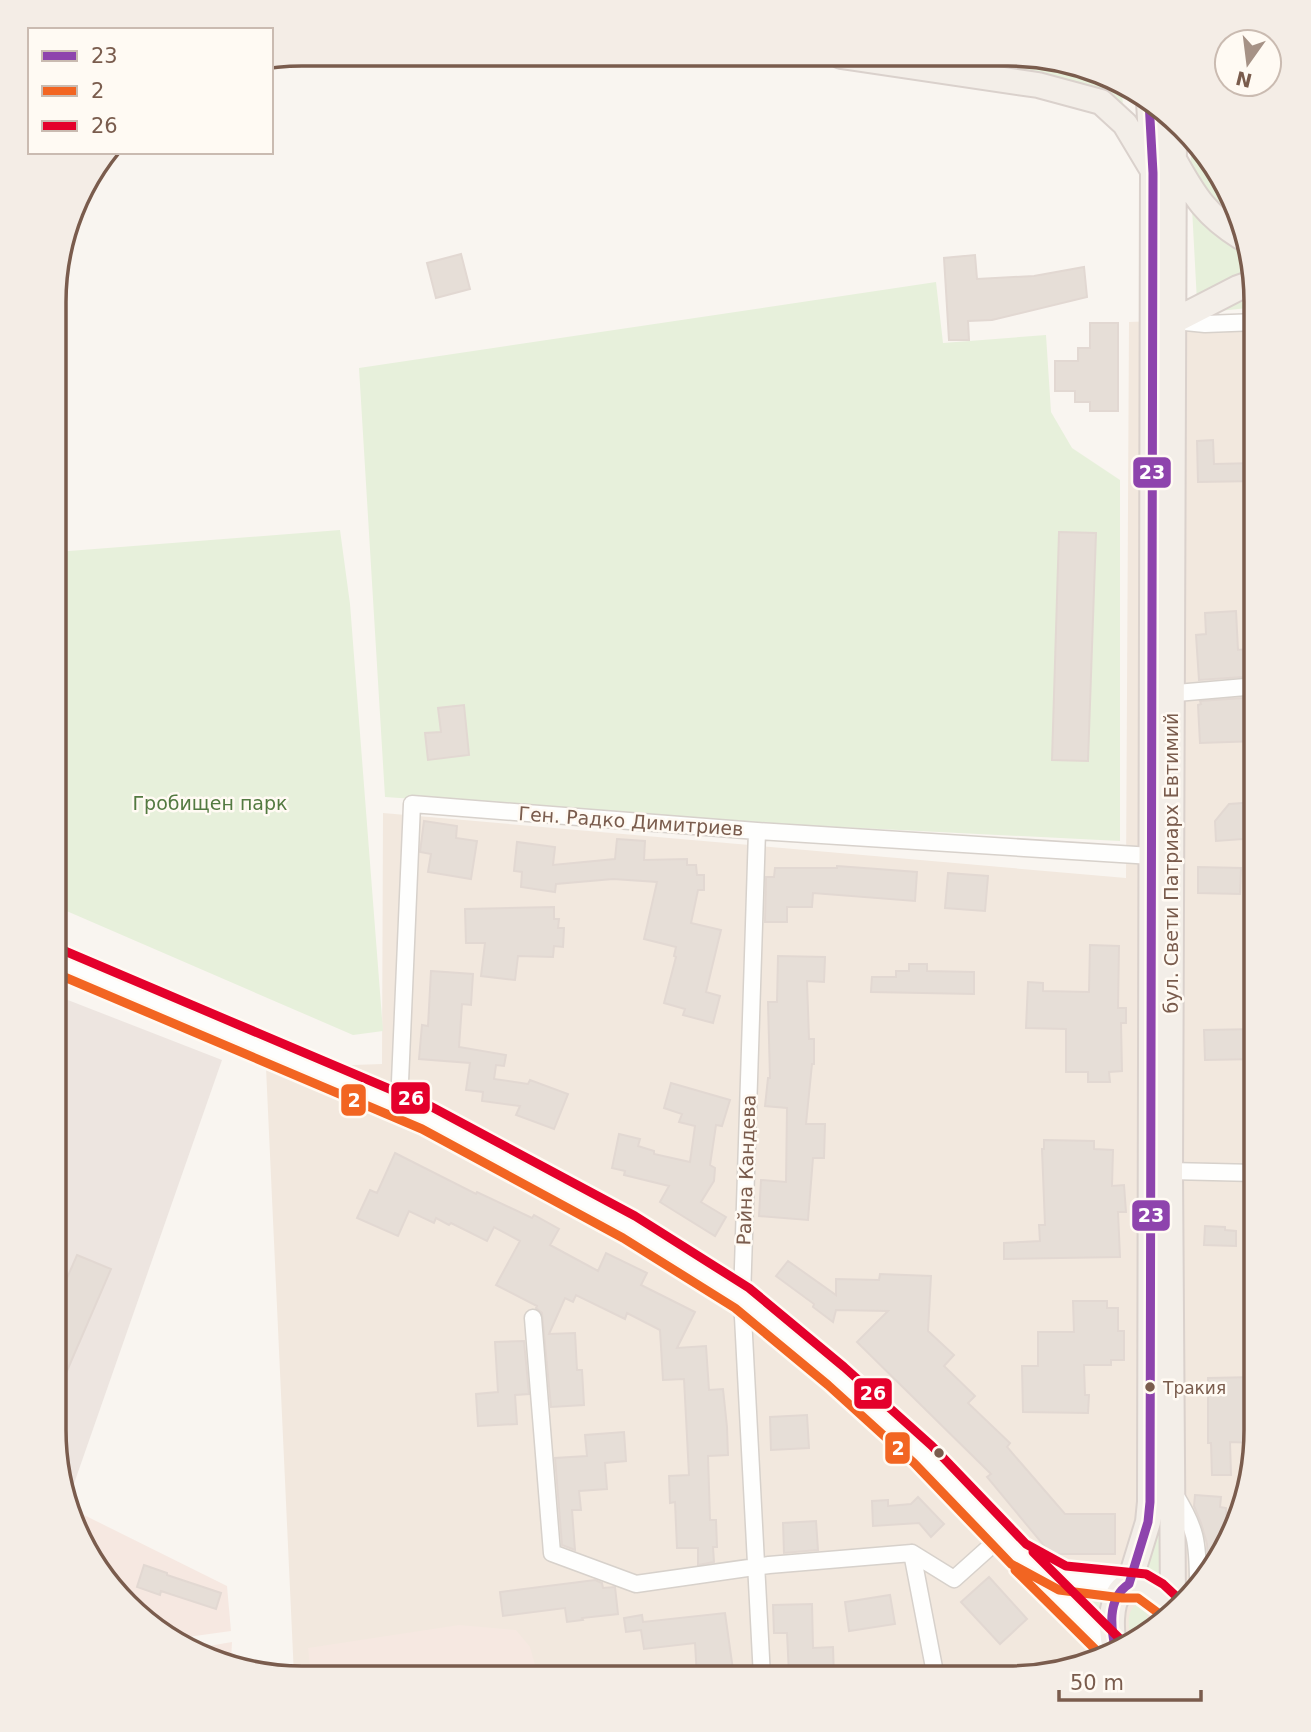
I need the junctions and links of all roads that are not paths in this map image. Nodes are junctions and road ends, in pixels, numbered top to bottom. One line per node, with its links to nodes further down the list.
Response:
1 (910, 66): 5 (main road)
2 (1150, 114): 5 (main road, бул. Свети Патриарх Евтимий)
3 (1174, 135): 4 (main road, бул. Свети Патриарх Евтимий)
4 (1174, 159): 6 (main road); 8 (main road, бул. Свети Патриарх Евтимий)
5 (1153, 173): 8 (main road, бул. Свети Патриарх Евтимий)
6 (1234, 232)
7 (1243, 286): 8 (main road)
8 (1164, 320): 9 (street); 11 (main road, бул. Свети Патриарх Евтимий)
9 (1244, 322)
10 (1244, 687): 11 (street)
11 (1162, 694): 13 (main road, бул. Свети Патриарх Евтимий); 16 (main road, бул. Свети Патриарх Евтимий)
12 (757, 831): 13 (street, Ген. Радко Димитриев); 15 (street, Ген. Радко Димитриев); 18 (street, Райна Кандева)
13 (1152, 856): 26 (main road, бул. Свети Патриарх Евтимий)
14 (66, 965): 15 (street)
15 (398, 1105): 18 (street)
16 (1170, 1171): 17 (street); 20 (main road, бул. Свети Патриарх Евтимий)
17 (1244, 1173)
18 (742, 1298): 21 (street); 24 (street, Райна Кандева)
19 (533, 1318): 24 (street)
20 (1174, 1493): 25 (street); 27 (main road, бул. Свети Патриарх Евтимий)
21 (1002, 1536): 22 (street); 23 (street)
22 (912, 1553): 24 (street); 32 (street)
23 (1018, 1554): 26 (street); 30 (street)
24 (755, 1567): 31 (street, Райна Кандева)
25 (1198, 1570)
26 (1126, 1585): 28 (main road); 29 (main road, бул. Свети Патриарх Евтимий)
27 (1172, 1599)
28 (1168, 1603)
29 (1114, 1640)
30 (1107, 1643)
31 (761, 1665)
32 (934, 1665)

